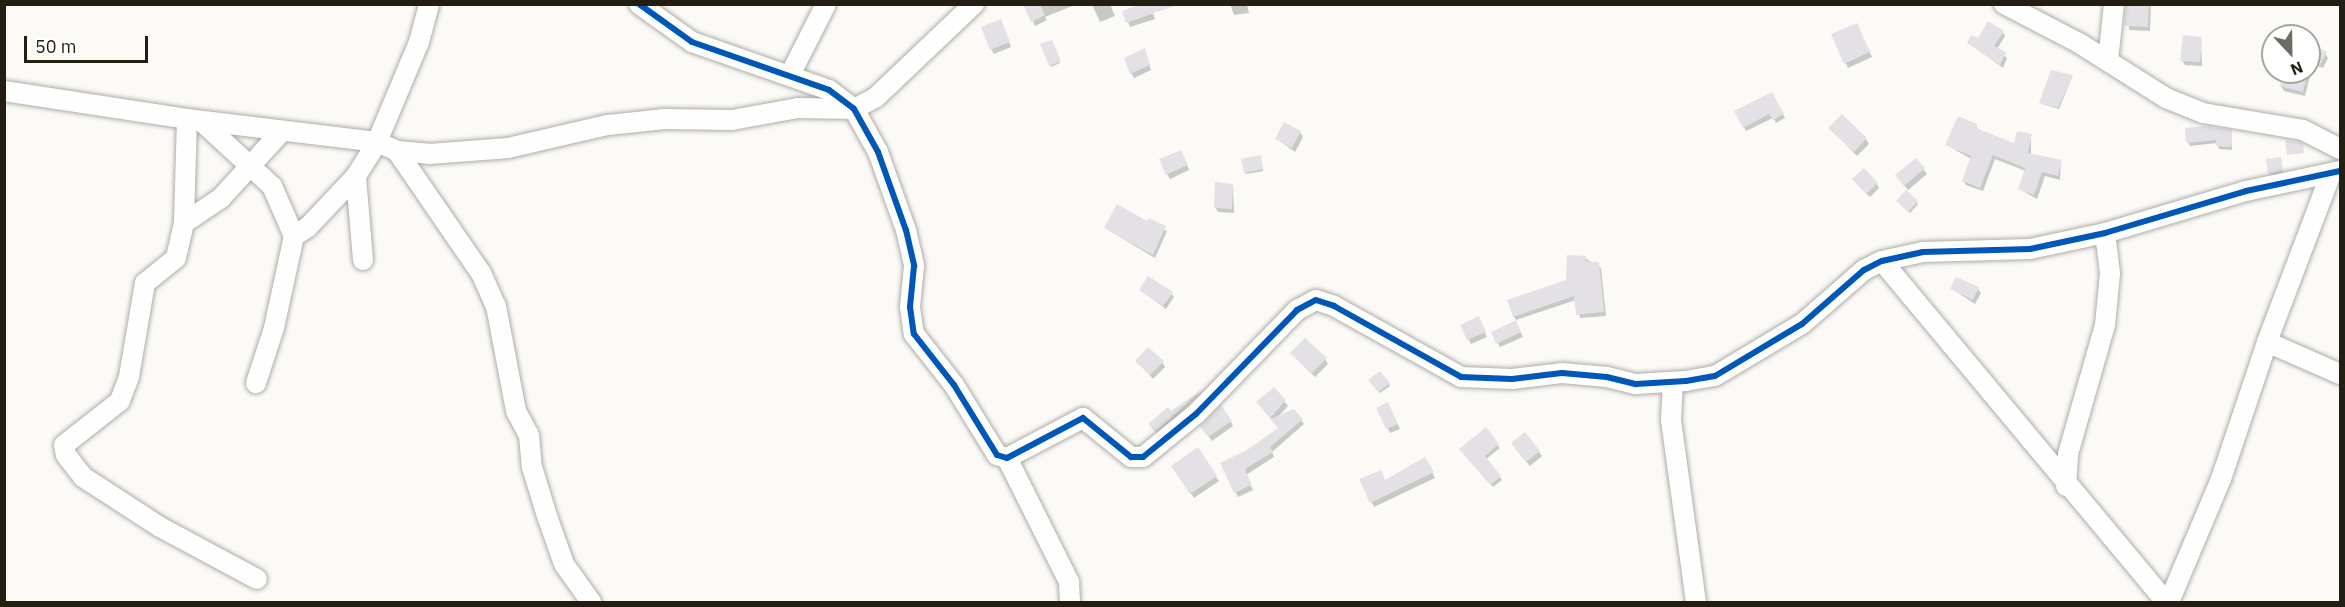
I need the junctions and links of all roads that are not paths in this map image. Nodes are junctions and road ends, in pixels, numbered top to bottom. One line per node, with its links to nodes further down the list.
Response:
1 (429, 4): 13 (street)
2 (639, 4): 8 (street)
3 (826, 4): 8 (street)
4 (974, 4): 10 (street)
5 (2004, 4): 7 (street)
6 (2114, 4): 7 (street)
7 (2108, 61): 14 (street)
8 (790, 75): 10 (street)
9 (4, 90): 11 (street)
10 (854, 109): 15 (street); 29 (street)
11 (194, 120): 12 (street); 16 (street); 19 (street)
12 (282, 131): 13 (street); 16 (street)
13 (377, 142): 15 (street); 18 (street)
14 (2340, 149)
15 (397, 151): 33 (street)
16 (251, 167): 19 (street); 21 (street)
17 (2335, 174): 20 (street); 24 (street)
18 (357, 176): 21 (street); 22 (street)
19 (184, 223): 32 (street)
20 (2105, 233): 23 (street); 28 (street)
21 (294, 236): 27 (street)
22 (363, 260)
23 (1881, 261): 26 (street); 30 (street)
24 (2267, 342): 25 (street); 36 (street)
25 (2340, 374)
26 (1673, 382): 29 (street); 35 (street)
27 (256, 383)
28 (2068, 454): 30 (street); 31 (street)
29 (1007, 458): 34 (street)
30 (2048, 464): 31 (street)
31 (2066, 486): 36 (street)
32 (257, 579)
33 (591, 603)
34 (1070, 603)
35 (1696, 603)
36 (2168, 603)

